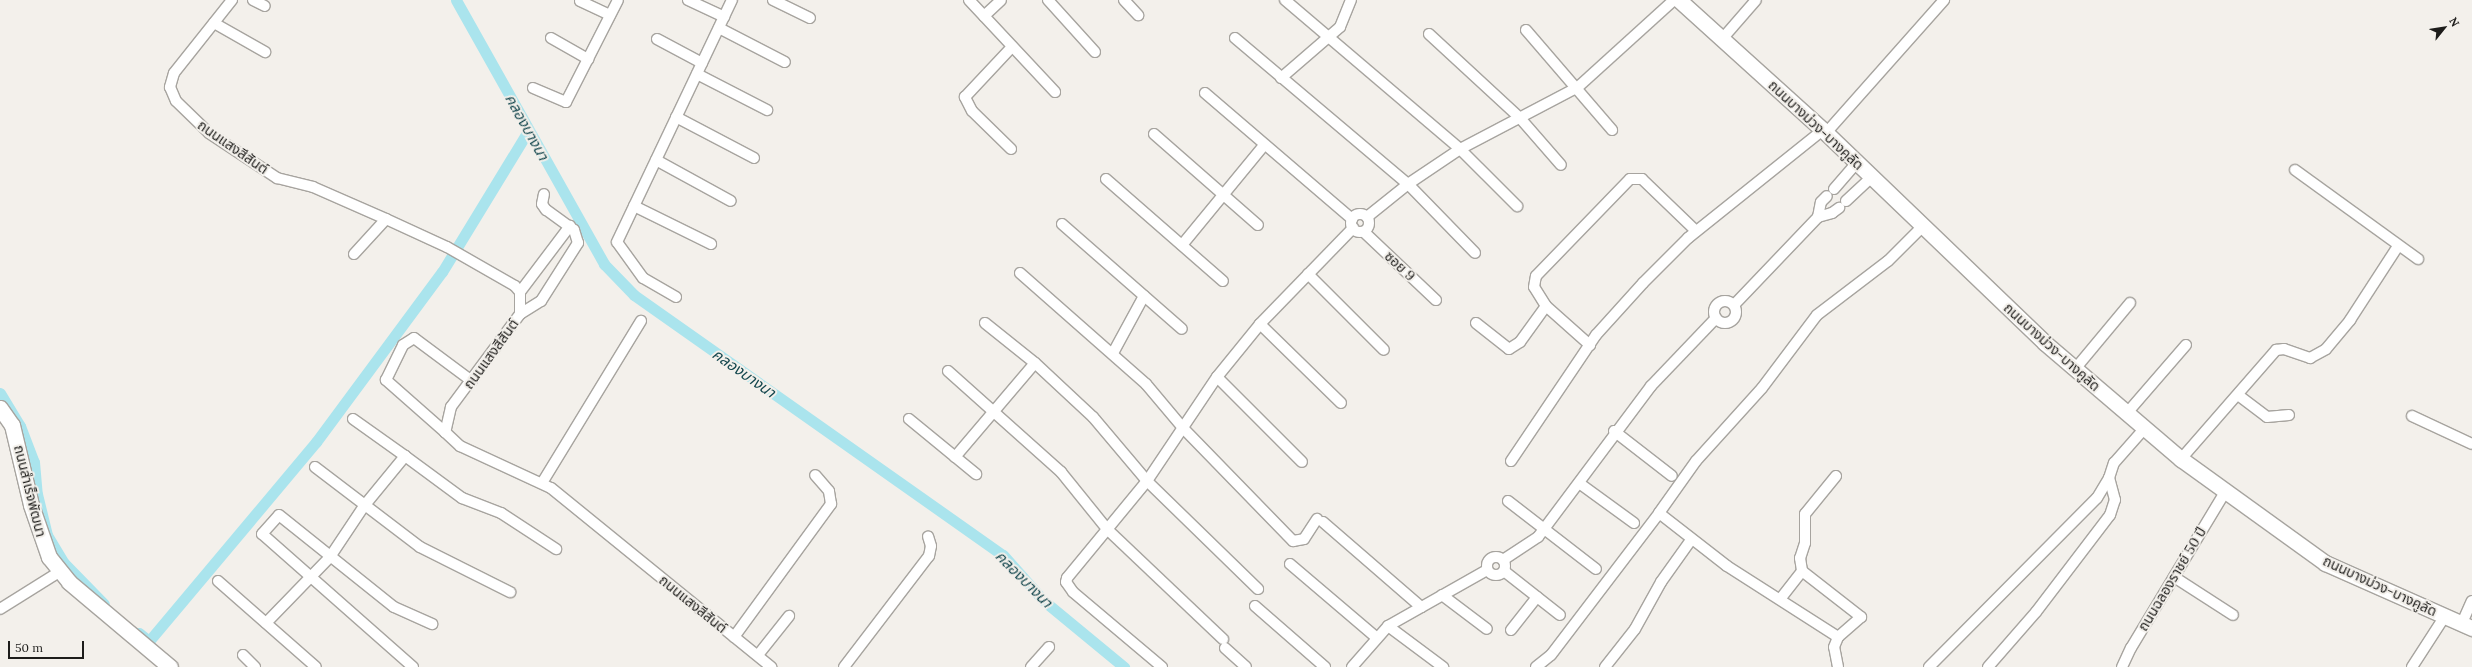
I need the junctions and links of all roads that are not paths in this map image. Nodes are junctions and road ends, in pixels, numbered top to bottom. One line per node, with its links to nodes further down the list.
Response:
1 (232, 0): 24 (street, ถนนแสงสีสันต์)
2 (253, 0): 18 (street)
3 (618, 0): 19 (street)
4 (688, 0): 22 (street)
5 (732, 0): 22 (street)
6 (773, 0): 23 (street)
7 (969, 0): 21 (street)
8 (1001, 0): 21 (street)
9 (1048, 0): 35 (street)
10 (1124, 0): 20 (street)
11 (1284, 0): 30 (street)
12 (1351, 0): 30 (street)
13 (1674, 0): 41 (street)
14 (1679, 0): 31 (street, ถนนบางม่วง-บางคูลัด)
15 (1756, 0): 31 (street)
16 (1944, 0): 49 (street)
17 (580, 1): 19 (street)
18 (265, 6)
19 (610, 15): 36 (street)
20 (1138, 15)
21 (984, 16): 33 (street)
22 (724, 17): 25 (street)
23 (810, 18)
24 (214, 22): 34 (street); 71 (street, ถนนแสงสีสันต์)
25 (719, 28): 37 (street); 38 (street)
26 (1526, 30): 41 (street)
27 (1429, 34): 47 (street)
28 (551, 38): 36 (street)
29 (1235, 38): 40 (street)
30 (1329, 38): 40 (street); 53 (street)
31 (1723, 38): 49 (street, ถนนบางม่วง-บางคูลัด)
32 (657, 39): 38 (street)
33 (1012, 47): 43 (street); 52 (street)
34 (265, 52)
35 (1095, 52)
36 (588, 59): 42 (street)
37 (785, 62)
38 (702, 64): 39 (street)
39 (697, 74): 45 (street); 46 (street)
40 (1281, 78): 61 (street)
41 (1578, 87): 47 (street); 48 (street)
42 (533, 88)
43 (1055, 92)
44 (1205, 93): 51 (street)
45 (767, 110)
46 (676, 117): 54 (street); 55 (street)
47 (1520, 118): 53 (street); 57 (street)
48 (1612, 130)
49 (1825, 132): 56 (street, ถนนบางม่วง-บางคูลัด); 77 (street)
50 (1154, 134): 64 (street)
51 (1264, 145): 64 (street); 73 (street)
52 (1011, 149)
53 (1460, 149): 61 (street); 68 (street)
54 (754, 158)
55 (656, 160): 66 (street); 67 (street)
56 (1857, 163): 59 (street, ถนนบางม่วง-บางคูลัด); 62 (street)
57 (1561, 165)
58 (2295, 170): 81 (street)
59 (1872, 177): 70 (street); 76 (street, ถนนบางม่วง-บางคูลัด)
60 (1106, 179): 80 (street)
61 (1408, 184): 69 (street); 82 (street)
62 (1834, 189)
63 (544, 194): 75 (street)
64 (1223, 194): 74 (street); 80 (street)
65 (1827, 196): 70 (street)
66 (732, 201)
67 (634, 206): 79 (street); 90 (street)
68 (1517, 206)
69 (1367, 217): 73 (street); 78 (street)
70 (1818, 217): 93 (street)
71 (386, 219): 83 (street); 88 (street, ถนนแสงสีสันต์)
72 (1062, 224): 89 (street)
73 (1352, 224): 78 (street); 86 (street)
74 (1258, 225)
75 (570, 226): 88 (street); 95 (street)
76 (1923, 226): 107 (street, ถนนบางม่วง-บางคูลัด); 142 (street)
77 (1696, 231): 94 (street); 102 (street)
78 (1364, 232): 91 (street, ซอย 9)
79 (711, 244)
80 (1182, 245): 87 (street)
81 (2398, 246): 84 (street); 111 (street)
82 (1475, 253)
83 (354, 254)
84 (2418, 259)
85 (1020, 272): 105 (street)
86 (1308, 274): 100 (street); 104 (street)
87 (1222, 281)
88 (520, 292): 95 (street, ถนนแสงสีสันต์)
89 (1144, 296): 101 (street); 105 (street)
90 (676, 297)
91 (1436, 300)
92 (2130, 303): 107 (street)
93 (1734, 305): 96 (street); 96 (street)
94 (1546, 306): 99 (street); 102 (street)
95 (520, 314): 110 (street, ถนนแสงสีสันต์)
96 (1716, 318): 122 (street)
97 (641, 321): 137 (street)
98 (985, 323): 106 (street)
99 (1476, 323)
100 (1260, 324): 109 (street); 112 (street)
101 (1182, 329)
102 (1590, 345): 128 (street)
103 (2186, 345): 115 (street)
104 (1384, 350)
105 (1113, 353): 120 (street)
106 (1035, 363): 114 (street); 136 (street)
107 (2075, 369): 115 (street, ถนนบางม่วง-บางคูลัด)
108 (948, 371): 114 (street)
109 (1218, 377): 120 (street); 129 (street)
110 (472, 381): 123 (street, ถนนแสงสีสันต์); 123 (street)
111 (2238, 395): 116 (street); 127 (street)
112 (1340, 403)
113 (0, 408): 156 (street, ถนนสำเร็จพัฒนา)
114 (994, 412): 126 (street); 144 (street)
115 (2127, 413): 121 (street, ถนนบางม่วง-บางคูลัด)
116 (2289, 415)
117 (2412, 416): 124 (street)
118 (353, 419): 125 (street)
119 (909, 419): 126 (street)
120 (1183, 428): 136 (street); 167 (street)
121 (2144, 429): 127 (street, ถนนบางม่วง-บางคูลัด); 135 (street)
122 (1614, 431): 133 (street); 138 (street)
123 (445, 432): 137 (street, ถนนแสงสีสันต์)
124 (2472, 444)
125 (405, 456): 141 (street); 148 (street)
126 (955, 457): 131 (street)
127 (2181, 459): 139 (street, ถนนบางม่วง-บางคูลัด)
128 (1511, 461)
129 (1302, 462)
130 (315, 467): 141 (street)
131 (976, 474)
132 (815, 475): 179 (street)
133 (1672, 476)
134 (1836, 476): 155 (street)
135 (2109, 478): 200 (street); 201 (street)
136 (1147, 481): 144 (street); 160 (street)
137 (542, 483): 179 (street, ถนนแสงสีสันต์)
138 (1579, 483): 143 (street); 145 (street)
139 (2225, 492): 158 (street, ถนนฉลองราชย์ 50 ปี); 172 (street, ถนนบางม่วง-บางคูลัด)
140 (1508, 502): 145 (street)
141 (364, 506): 149 (street); 161 (street)
142 (1659, 513): 147 (street); 197 (street)
143 (1634, 523)
144 (1108, 529): 192 (street); 193 (street)
145 (1545, 529): 150 (street); 152 (street)
146 (928, 536): 190 (street)
147 (1691, 540): 164 (street); 198 (street)
148 (556, 549)
149 (330, 557): 157 (street); 157 (street); 174 (street)
150 (1503, 560): 153 (street); 154 (street)
151 (1290, 564): 181 (street)
152 (1596, 569)
153 (1487, 570): 154 (street); 162 (street)
154 (1504, 571): 163 (street)
155 (1802, 571): 164 (street); 180 (street)
156 (59, 572): 168 (street); 185 (street, ถนนสำเร็จพัฒนา)
157 (311, 577): 173 (street); 188 (street)
158 (2174, 577): 170 (street); 202 (street, ถนนฉลองราชย์ 50 ปี)
159 (218, 581): 173 (street)
160 (1258, 589)
161 (510, 592)
162 (1442, 595): 167 (street); 177 (street)
163 (1537, 597): 169 (street); 178 (street)
164 (1781, 598): 180 (street)
165 (2472, 601): 176 (street)
166 (1255, 606): 194 (street)
167 (1420, 607): 175 (street)
168 (0, 609)
169 (1560, 615)
170 (2233, 615)
171 (789, 616): 183 (street)
172 (2445, 616): 176 (street, ถนนบางม่วง-บางคูลัด); 203 (street)
173 (266, 623): 187 (street)
174 (432, 624)
175 (1388, 626): 181 (street); 196 (street)
176 (2467, 626)
177 (1487, 629)
178 (1511, 630)
179 (734, 637): 183 (street, ถนนแสงสีสันต์)
180 (1838, 637): 199 (street)
181 (1377, 638): 195 (street)
182 (1049, 647): 191 (street)
183 (758, 655): 189 (street, ถนนแสงสีสันต์)
184 (243, 656): 186 (street)
185 (170, 667)
186 (255, 667)
187 (316, 667)
188 (413, 667)
189 (772, 667)
190 (844, 667)
191 (1031, 667)
192 (1162, 667)
193 (1246, 667)
194 (1325, 667)
195 (1352, 667)
196 (1443, 667)
197 (1536, 667)
198 (1605, 667)
199 (1838, 667)
200 (1929, 667)
201 (1988, 667)
202 (2122, 667)
203 (2412, 667)

